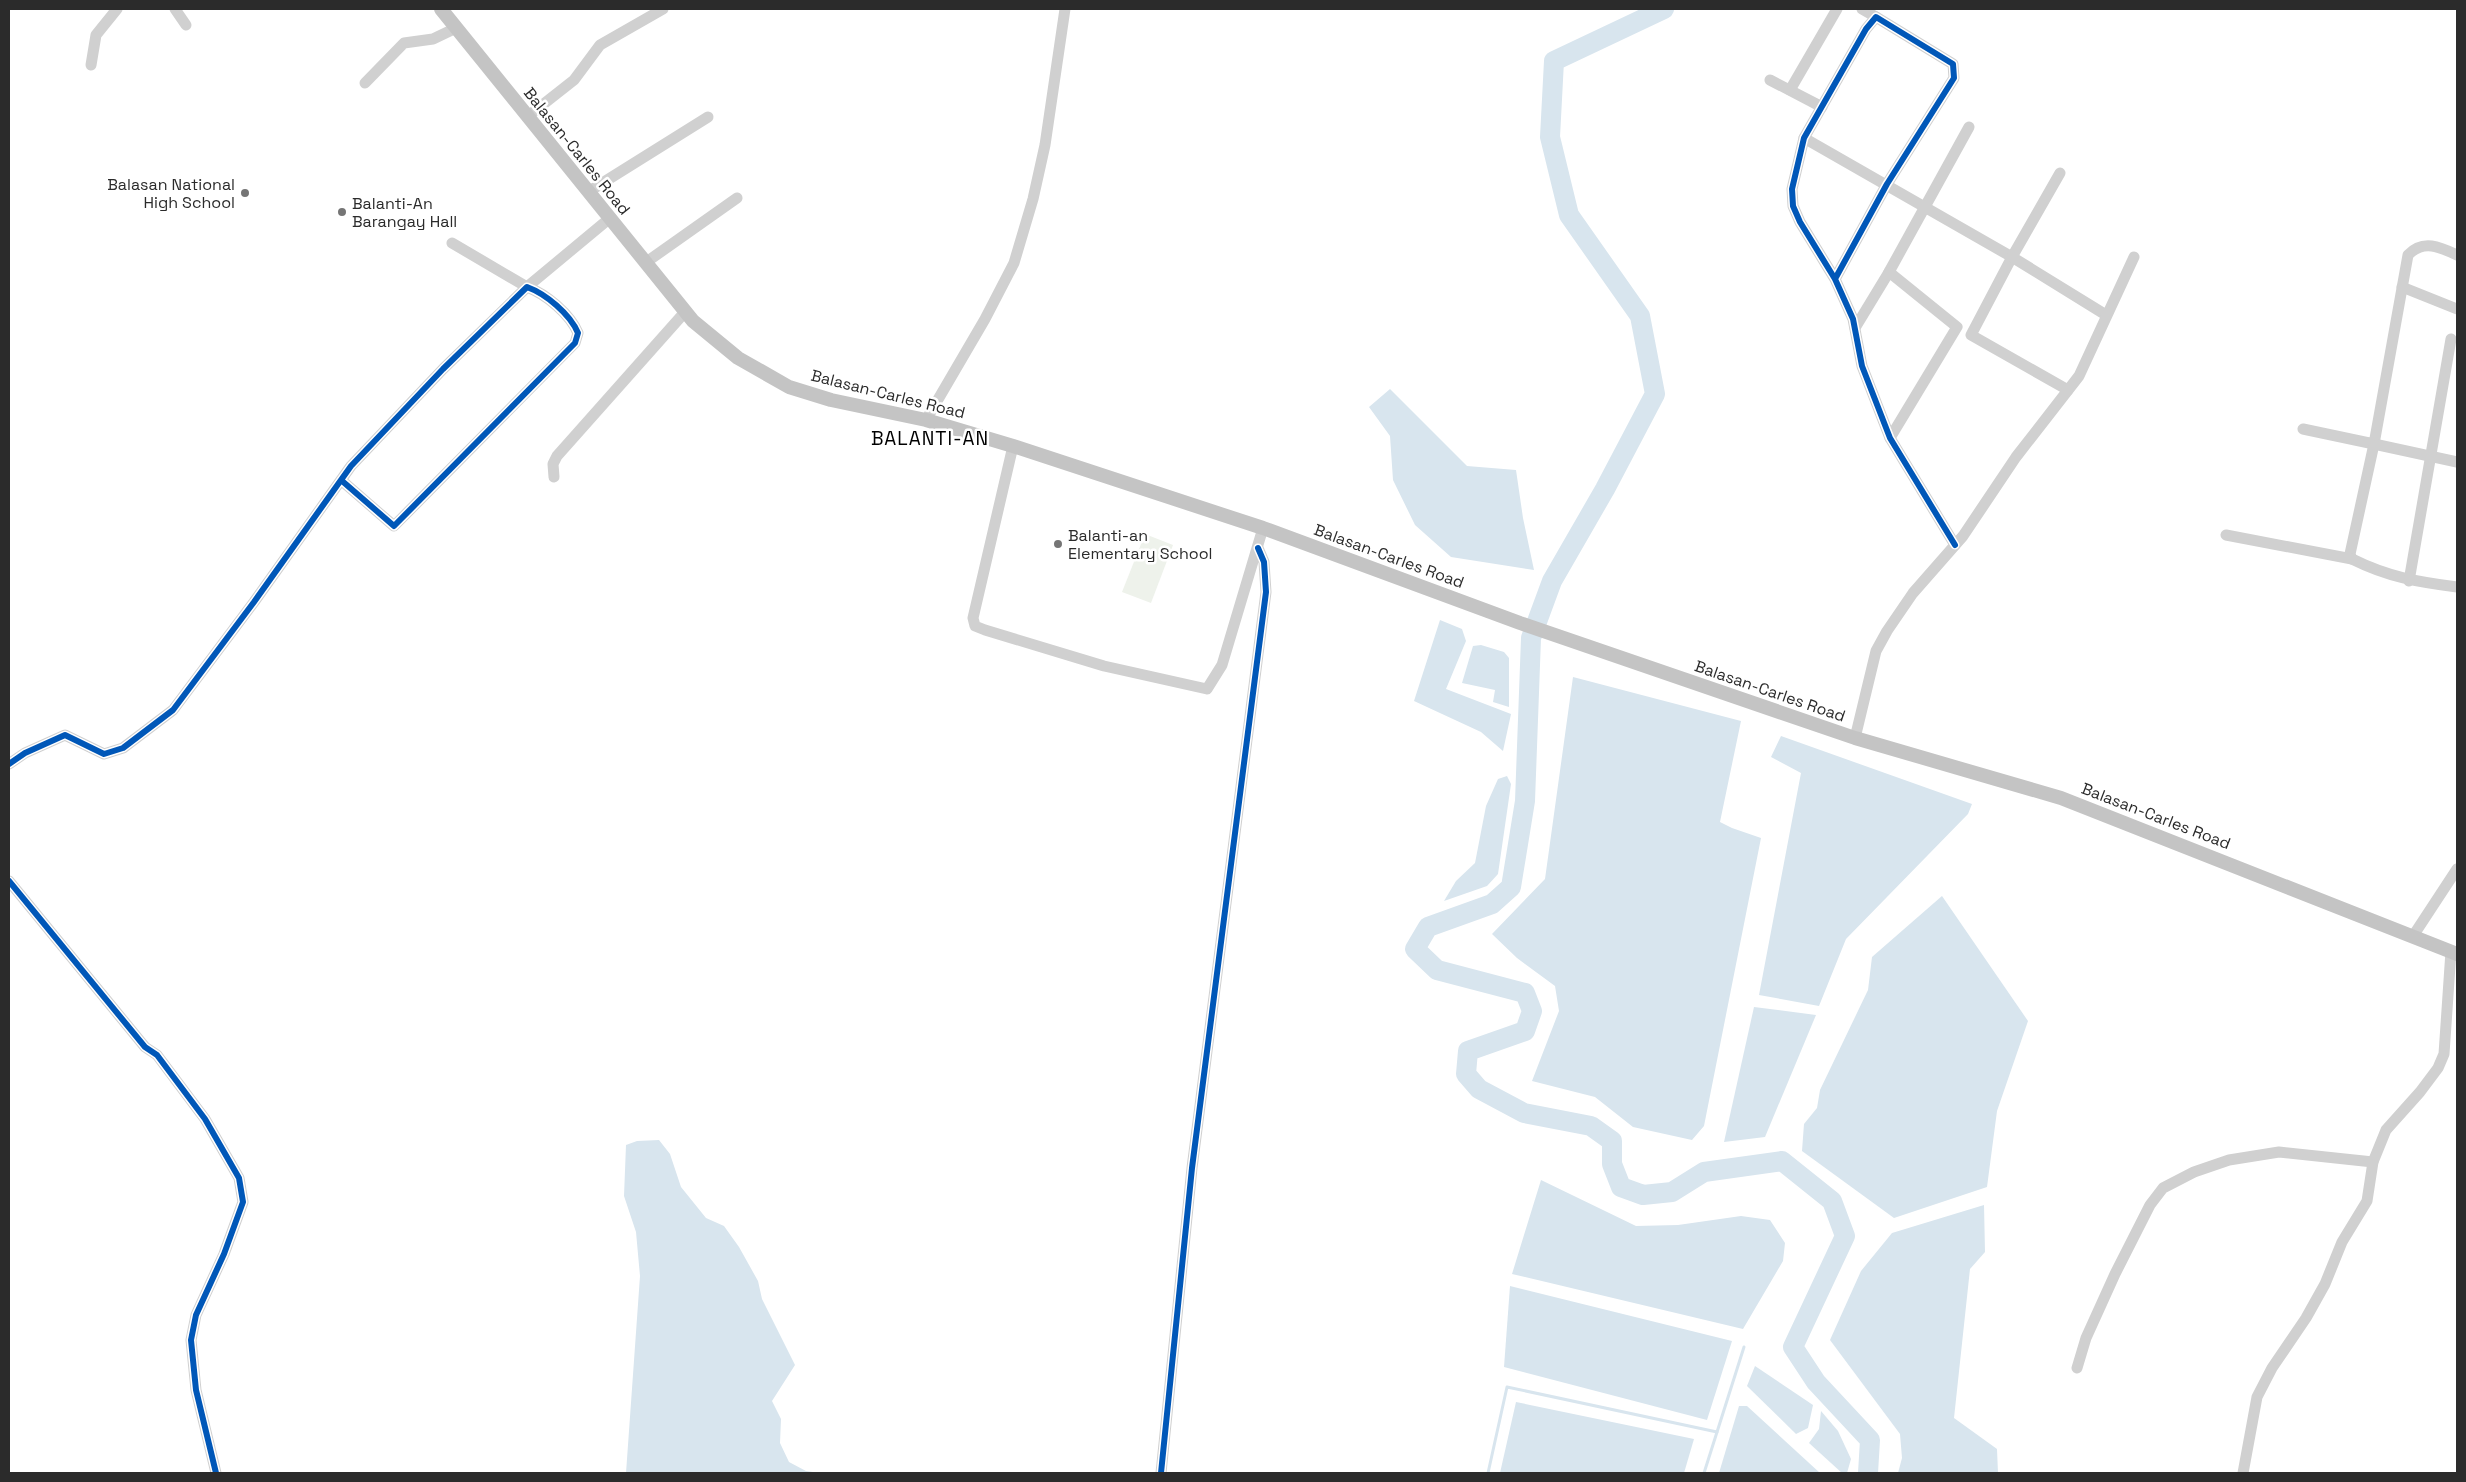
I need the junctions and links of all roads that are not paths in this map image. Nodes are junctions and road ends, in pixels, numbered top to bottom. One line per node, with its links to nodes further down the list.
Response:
1 (116, 9): 11 (street)
2 (175, 9): 9 (street)
3 (441, 9): 10 (main road, Balasan-Carles Road)
4 (663, 9): 17 (street)
5 (1065, 9): 43 (street)
6 (1837, 9): 14 (street)
7 (1862, 9): 8 (street)
8 (1876, 17): 15 (street); 21 (street)
9 (186, 25)
10 (456, 28): 13 (street); 17 (main road, Balasan-Carles Road)
11 (92, 65)
12 (1770, 80): 14 (street)
13 (365, 83)
14 (1790, 90): 15 (street)
15 (1822, 107): 19 (street)
16 (708, 116): 22 (street)
17 (527, 117): 22 (main road, Balasan-Carles Road)
18 (1969, 127): 24 (street)
19 (1804, 138): 21 (street); 32 (street)
20 (2060, 173): 28 (street)
21 (1887, 184): 24 (street); 32 (street)
22 (588, 192): 25 (main road, Balasan-Carles Road)
23 (737, 198): 30 (street)
24 (1926, 207): 28 (street); 31 (street)
25 (610, 218): 30 (main road, Balasan-Carles Road); 33 (street)
26 (452, 244): 33 (street)
27 (2457, 255): 34 (street)
28 (2012, 257): 37 (street); 40 (street)
29 (2134, 257): 37 (street)
30 (645, 263): 36 (main road, Balasan-Carles Road)
31 (1889, 272): 38 (street); 39 (street)
32 (1835, 278): 39 (street)
33 (527, 287): 51 (street); 51 (street)
34 (2402, 287): 35 (street); 46 (street)
35 (2457, 309)
36 (685, 312): 43 (main road, Balasan-Carles Road); 50 (street)
37 (2106, 315): 42 (street)
38 (1956, 327): 40 (street); 45 (street)
39 (1855, 328): 45 (street)
40 (1971, 335): 42 (street)
41 (2451, 339): 48 (street)
42 (2068, 390): 54 (street)
43 (926, 420): 47 (main road, Balasan-Carles Road)
44 (2304, 429): 46 (street)
45 (1890, 438): 54 (street)
46 (2374, 444): 48 (street); 56 (street)
47 (1013, 446): 52 (main road, Balasan-Carles Road); 55 (street)
48 (2429, 456): 49 (street); 57 (street)
49 (2457, 462)
50 (554, 477)
51 (341, 480): 60 (street)
52 (1263, 528): 55 (street); 59 (main road, Balasan-Carles Road)
53 (2226, 535): 56 (street)
54 (1955, 545): 59 (street)
55 (1258, 548): 68 (street)
56 (2352, 559): 57 (street)
57 (2409, 581): 58 (street)
58 (2457, 587)
59 (1854, 738): 63 (main road, Balasan-Carles Road)
60 (9, 764)
61 (2457, 869): 63 (street)
62 (9, 881): 67 (street)
63 (2413, 936): 64 (main road, Balasan-Carles Road)
64 (2454, 952): 65 (street)
65 (2373, 1162): 66 (street); 69 (street)
66 (2077, 1368)
67 (216, 1473)
68 (1161, 1473)
69 (2243, 1473)

